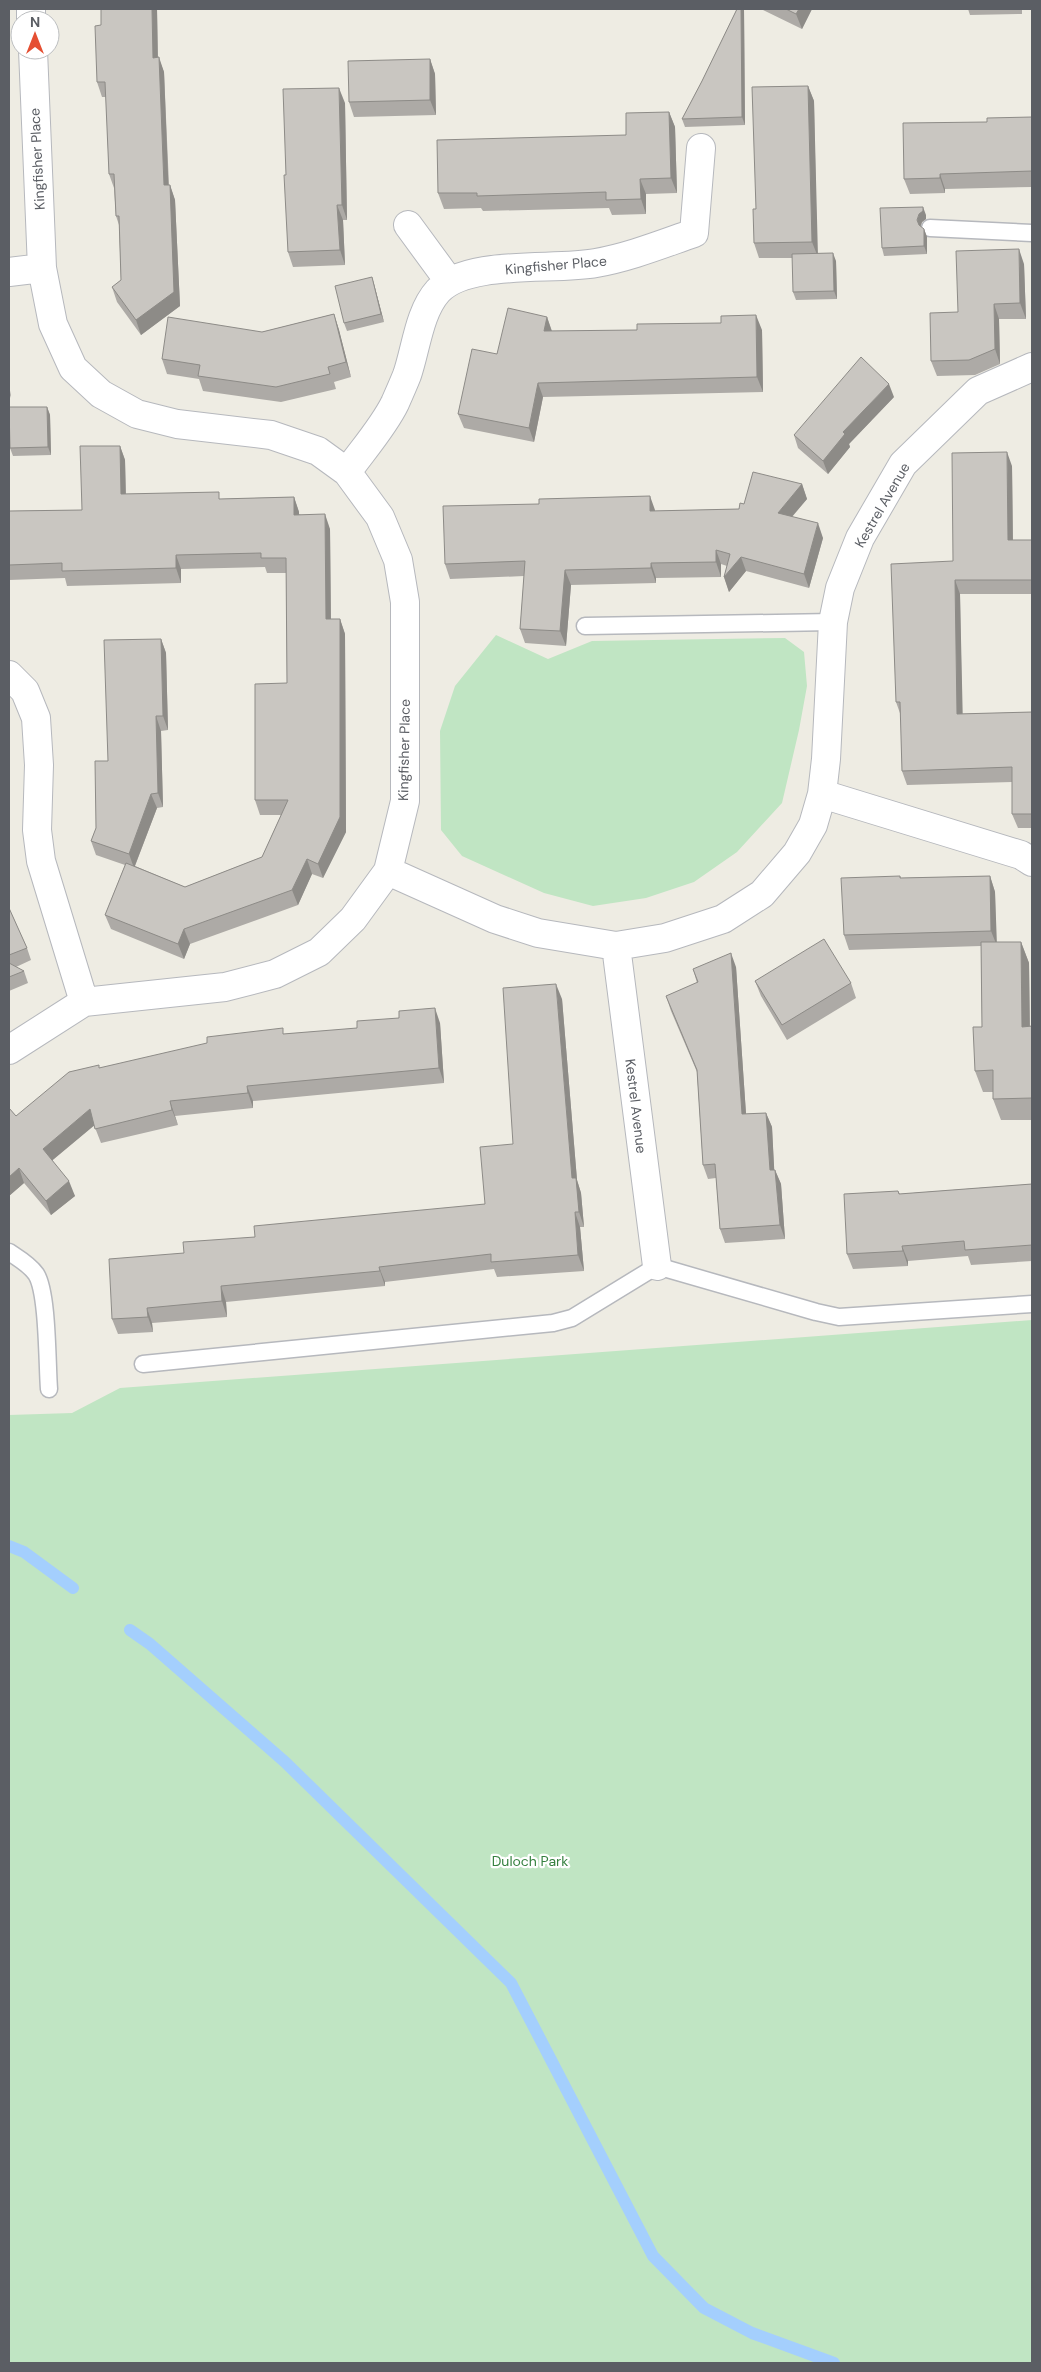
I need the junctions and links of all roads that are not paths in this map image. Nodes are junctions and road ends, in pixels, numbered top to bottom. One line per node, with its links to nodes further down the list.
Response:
1 (32, 60): 6 (street, Kingfisher Place)
2 (701, 148): 8 (street, Kingfisher Place)
3 (408, 225): 8 (street)
4 (930, 228): 5 (lane)
5 (1032, 233)
6 (42, 268): 7 (street); 10 (street, Kingfisher Place)
7 (9, 272)
8 (450, 281): 10 (street, Kingfisher Place)
9 (1032, 367): 11 (street, Kestrel Avenue)
10 (347, 472): 16 (street, Kingfisher Place)
11 (834, 622): 12 (lane); 14 (street, Kestrel Avenue)
12 (585, 626)
13 (9, 675): 18 (street)
14 (822, 794): 15 (street); 17 (street, Kestrel Avenue)
15 (1032, 862)
16 (388, 872): 17 (street, Kestrel Avenue); 18 (street, Kingfisher Place)
17 (616, 946): 21 (street, Kestrel Avenue)
18 (84, 1002): 19 (street, Kingfisher Place)
19 (9, 1050)
20 (9, 1252): 24 (lane)
21 (657, 1266): 22 (lane); 23 (lane)
22 (1032, 1304)
23 (143, 1364)
24 (49, 1389)

